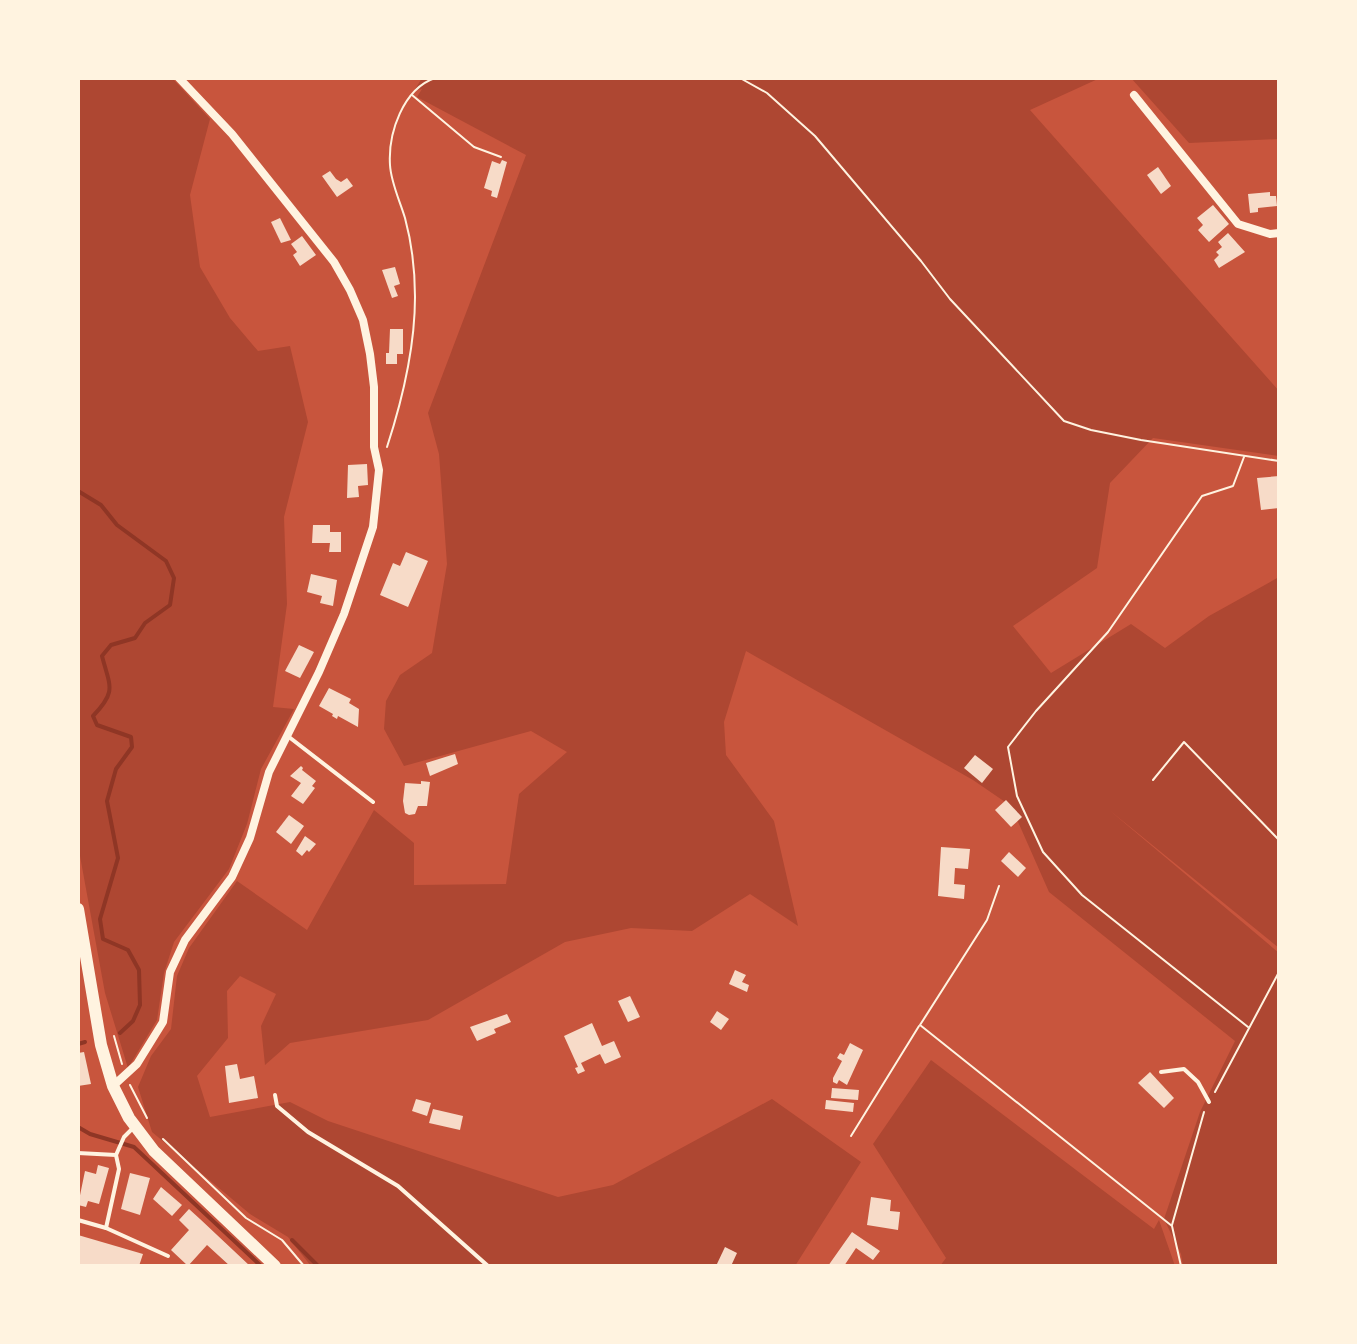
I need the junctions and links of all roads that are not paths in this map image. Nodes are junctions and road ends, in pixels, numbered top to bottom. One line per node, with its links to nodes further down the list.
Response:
1 (179, 78): 4 (street)
2 (1134, 95): 3 (street)
3 (1279, 233)
4 (287, 735): 5 (lane); 8 (street)
5 (373, 802)
6 (78, 909): 8 (main road)
7 (1161, 1072): 10 (lane)
8 (113, 1086): 11 (main road)
9 (275, 1095): 18 (lane)
10 (1209, 1102)
11 (134, 1127): 13 (lane); 17 (main road)
12 (78, 1153): 13 (lane)
13 (116, 1155): 15 (lane)
14 (78, 1220): 15 (lane)
15 (106, 1228): 16 (lane)
16 (168, 1256)
17 (275, 1266)
18 (488, 1266)

